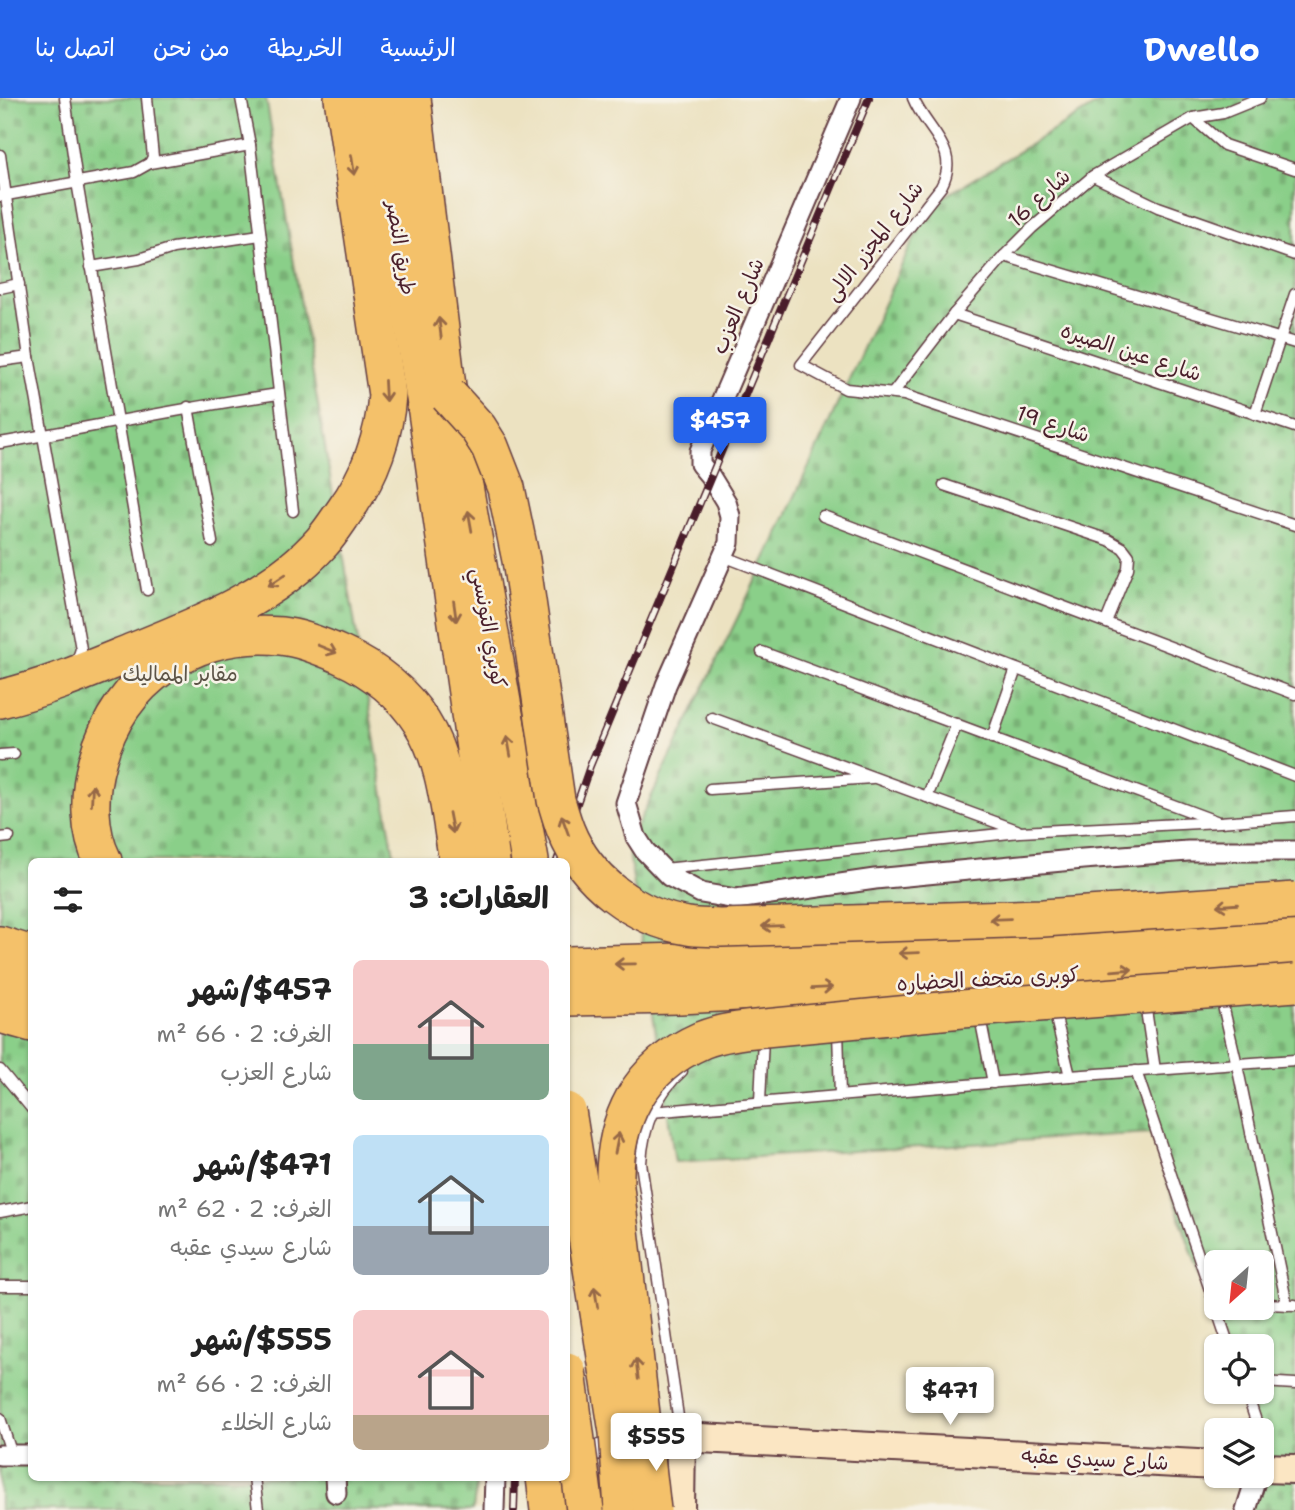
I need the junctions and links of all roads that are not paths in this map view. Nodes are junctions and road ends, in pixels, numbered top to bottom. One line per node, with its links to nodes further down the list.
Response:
1 (65, 98): 16 (lane)
2 (147, 98): 13 (lane)
3 (241, 98): 11 (lane)
4 (343, 98): 52 (highway, one-way to 52)
5 (377, 98): 33 (highway, طريق النصر)
6 (412, 98): 33 (highway, طريق النصر, one-way to 6)
7 (851, 98): 45 (street, شارع العزب)
8 (914, 98): 30 (lane, شارع المجزر الالى)
9 (1259, 98): 10 (lane, شارع 16)
10 (1193, 118): 14 (lane); 15 (lane, شارع 16)
11 (250, 145): 13 (lane); 18 (lane)
12 (0, 155): 17 (lane)
13 (150, 163): 16 (lane)
14 (1295, 169)
15 (1093, 176): 19 (lane); 20 (lane, شارع 16)
16 (77, 182): 17 (lane); 21 (lane)
17 (3, 196): 22 (lane)
18 (260, 235): 21 (lane); 32 (lane)
19 (1295, 255)
20 (1004, 256): 25 (lane, شارع 16); 26 (lane)
21 (91, 267): 36 (lane)
22 (19, 284): 23 (lane); 28 (lane)
23 (0, 288)
24 (1295, 294): 26 (lane)
25 (954, 314): 31 (lane, شارع 16); 35 (lane, شارع عين الصيره)
26 (1280, 339): 27 (lane); 35 (lane)
27 (1295, 343)
28 (29, 357): 29 (lane); 38 (lane)
29 (0, 361)
30 (801, 365): 31 (lane, شارع 19)
31 (893, 393): 43 (lane, شارع 19)
32 (279, 394): 34 (lane); 41 (lane)
33 (436, 397): 68 (highway, كوبري التونسي, one-way to 68); 69 (highway, كوبري التونسي, one-way to 33); 71 (highway, one-way to 33, bridge)
34 (188, 407): 36 (lane); 44 (lane)
35 (1255, 414): 37 (lane, شارع عين الصيره)
36 (118, 423): 38 (lane); 46 (lane)
37 (1295, 427)
38 (43, 436): 39 (lane); 50 (lane)
39 (0, 443)
40 (944, 485): 47 (lane)
41 (293, 511)
42 (823, 516): 47 (lane)
43 (1295, 525)
44 (212, 542)
45 (723, 556): 49 (lane); 70 (street, شارع العزب)
46 (147, 590)
47 (1106, 622): 51 (lane)
48 (762, 652): 54 (lane)
49 (1016, 669): 55 (lane); 58 (lane)
50 (0, 687)
51 (1295, 694)
52 (0, 699)
53 (712, 718): 59 (lane)
54 (957, 724): 55 (lane); 61 (lane)
55 (992, 738): 63 (lane)
56 (14, 754): 57 (lane)
57 (0, 755)
58 (1295, 776)
59 (876, 777): 60 (lane); 61 (lane)
60 (710, 789)
61 (927, 797): 64 (lane)
62 (1295, 816): 63 (lane)
63 (1220, 822): 64 (lane)
64 (1020, 832): 70 (lane)
65 (1295, 851): 70 (street)
66 (102, 858): 67 (highway, one-way to 67)
67 (457, 858)
68 (491, 858)
69 (529, 858)
70 (662, 870)
71 (1295, 901)
72 (1295, 926): 78 (highway, كوبرى متحف الحضاره, one-way to 78)
73 (0, 945): 74 (highway)
74 (28, 954)
75 (1295, 954): 78 (highway, كوبرى متحف الحضاره, one-way to 75)
76 (570, 965): 78 (highway, one-way to 76)
77 (0, 978): 80 (highway)
78 (682, 979): 82 (highway)
79 (1295, 982): 132 (highway, one-way to 79, bridge)
80 (28, 986)
81 (1295, 990): 83 (lane)
82 (570, 997)
83 (1221, 997): 84 (lane); 93 (lane)
84 (1145, 1003): 85 (lane); 96 (lane)
85 (1054, 1010): 87 (lane); 98 (lane)
86 (0, 1014): 88 (highway)
87 (980, 1017): 89 (lane); 100 (lane)
88 (28, 1022)
89 (838, 1031): 90 (lane); 101 (lane)
90 (763, 1037): 91 (lane); 102 (lane)
91 (737, 1043)
92 (1295, 1060): 93 (lane)
93 (1237, 1065): 96 (lane); 111 (lane)
94 (688, 1066): 104 (lane)
95 (0, 1070): 99 (lane)
96 (1155, 1070): 97 (lane)
97 (1136, 1072): 98 (lane); 108 (lane)
98 (1070, 1076): 100 (lane)
99 (4, 1082): 103 (lane)
100 (993, 1083): 101 (lane)
101 (840, 1096): 102 (lane)
102 (760, 1102): 104 (lane)
103 (28, 1106)
104 (652, 1112): 116 (lane)
105 (570, 1130): 131 (highway, one-way to 105, bridge)
106 (28, 1207): 107 (lane)
107 (0, 1212)
108 (1204, 1270)
109 (0, 1286): 110 (lane)
110 (28, 1286)
111 (1291, 1305)
112 (1274, 1383): 113 (lane)
113 (1295, 1384)
114 (570, 1394): 130 (highway, bridge)
115 (0, 1418): 117 (lane)
116 (681, 1437): 119 (street); 120 (street, شارع سيدي عقبه); 133 (street)
117 (6, 1455): 118 (street)
118 (28, 1455)
119 (570, 1455)
120 (1204, 1464)
121 (1274, 1468): 122 (street)
122 (1295, 1469)
123 (254, 1481): 127 (lane)
124 (495, 1481): 128 (street)
125 (545, 1481): 129 (highway)
126 (1252, 1488): 134 (street)
127 (258, 1510)
128 (494, 1510)
129 (549, 1510)
130 (585, 1510)
131 (623, 1510)
132 (652, 1510)
133 (680, 1510)
134 (1247, 1510)

